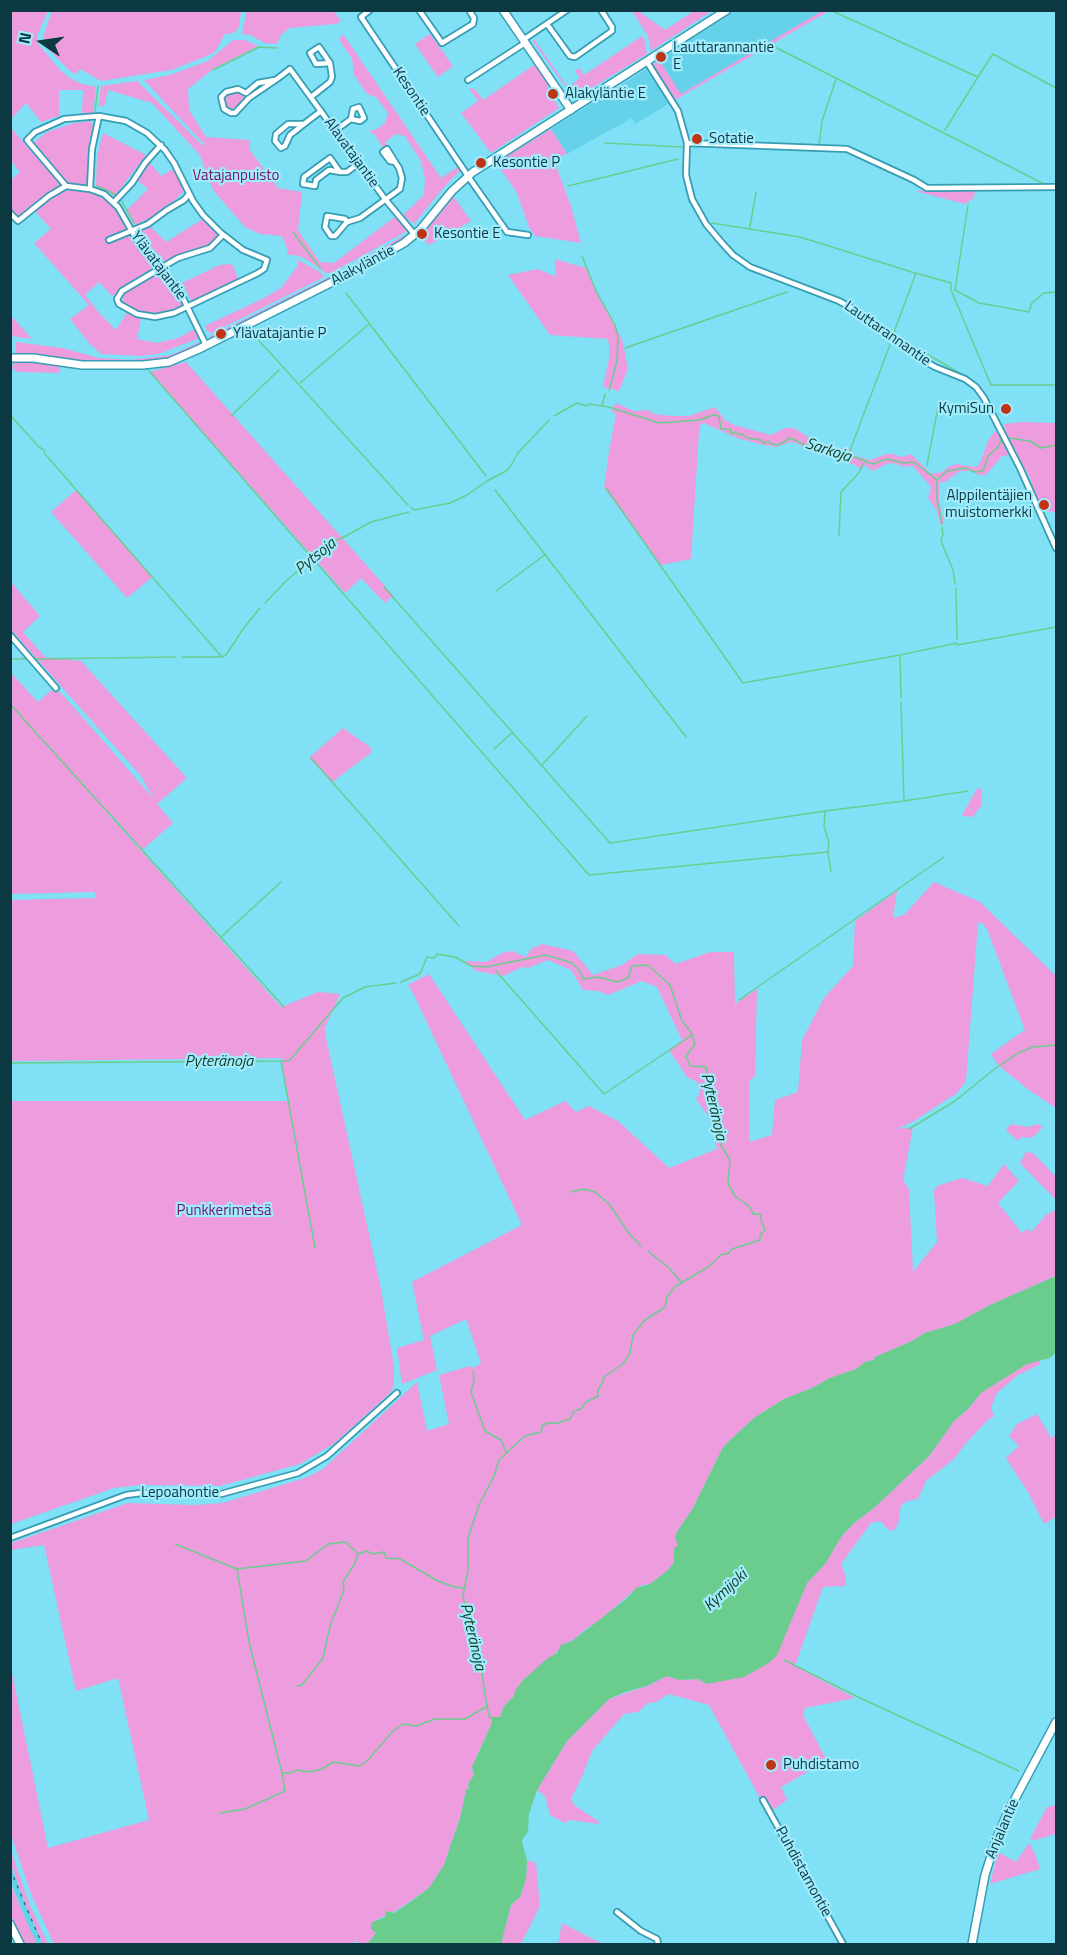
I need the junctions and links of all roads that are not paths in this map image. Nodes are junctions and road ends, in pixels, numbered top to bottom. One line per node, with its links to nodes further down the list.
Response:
1 (370, 10): 26 (street, Kesontie)
2 (419, 10): 3 (street)
3 (469, 10)
4 (503, 10): 9 (street)
5 (567, 10): 8 (street)
6 (601, 10): 8 (street)
7 (727, 10): 10 (street, Alakyläntie)
8 (547, 24): 9 (street)
9 (524, 41): 12 (street); 15 (street)
10 (647, 62): 15 (street, Alakyläntie); 21 (street, Lauttarannantie)
11 (330, 63): 11 (street); 14 (street)
12 (468, 80)
13 (248, 95): 13 (street); 14 (street, Alavatajantie)
14 (311, 97): 16 (street, Alavatajantie)
15 (571, 110): 26 (street, Alakyläntie)
16 (321, 111): 19 (street); 20 (street, Alavatajantie)
17 (99, 116): 22 (street); 27 (street); 29 (street)
18 (351, 119): 20 (street)
19 (304, 124): 19 (street)
20 (336, 130): 23 (street, Alavatajantie)
21 (687, 143): 28 (street); 44 (street, Lauttarannantie)
22 (161, 145): 30 (street); 32 (street)
23 (359, 162): 25 (street); 31 (street, Alavatajantie)
24 (395, 162): 31 (street)
25 (340, 172): 25 (street)
26 (468, 176): 37 (street, Alakyläntie); 38 (street)
27 (66, 186): 29 (street); 33 (street)
28 (1056, 187)
29 (90, 189): 32 (street)
30 (189, 194): 35 (street); 36 (street)
31 (385, 199): 34 (street); 37 (street, Alavatajantie)
32 (114, 202): 35 (street, Ylävatajantie)
33 (10, 213)
34 (347, 222): 34 (street)
35 (131, 231): 39 (street); 40 (street, Ylävatajantie)
36 (223, 235): 40 (street); 41 (street)
37 (415, 235): 42 (street, Alakyläntie)
38 (528, 235)
39 (110, 240)
40 (161, 268): 41 (street, Ylävatajantie); 41 (street)
41 (188, 306): 42 (street, Ylävatajantie)
42 (206, 345): 43 (street, Alakyläntie)
43 (10, 358)
44 (1056, 548)
45 (10, 634): 46 (street)
46 (56, 688)
47 (397, 1393): 48 (street, Lepoahontie)
48 (10, 1538)
49 (1056, 1722): 56 (street, Anjalantie)
50 (763, 1800): 55 (street, Puhdistamontie)
51 (617, 1912): 54 (street)
52 (10, 1924): 53 (street)
53 (20, 1944)
54 (658, 1944)
55 (843, 1944)
56 (972, 1944)

